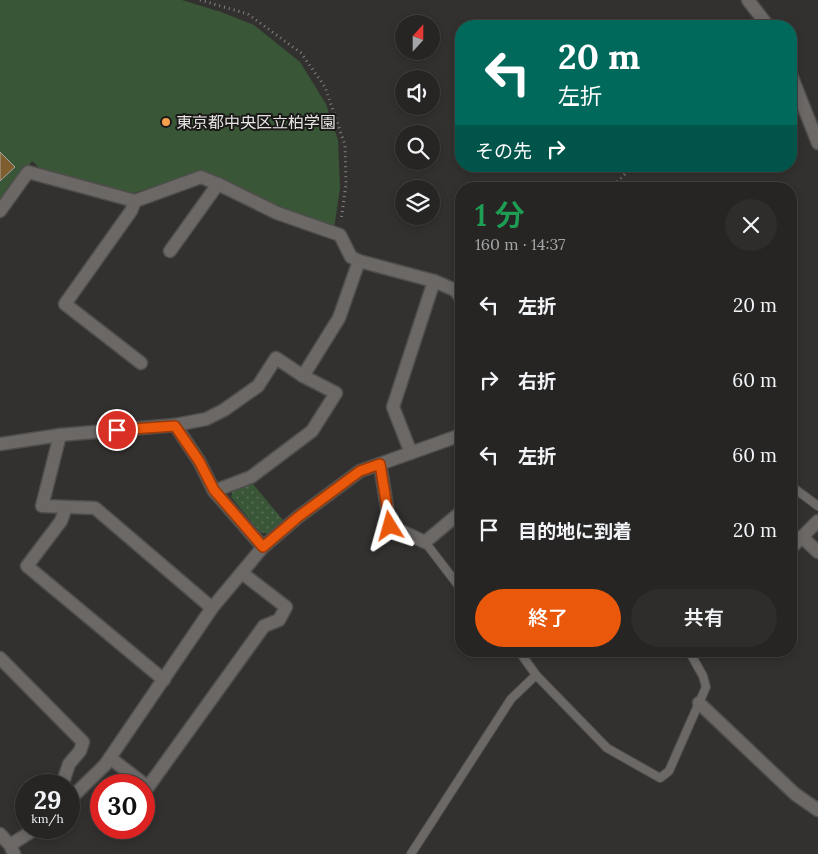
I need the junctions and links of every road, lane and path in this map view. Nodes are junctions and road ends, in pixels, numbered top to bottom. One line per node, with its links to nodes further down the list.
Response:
1 (200, 0): 11 (path)
2 (748, 0): 3 (street)
3 (763, 20)
4 (797, 90): 5 (street)
5 (818, 143)
6 (627, 172): 7 (path)
7 (617, 182)
8 (218, 184): 9 (street); 11 (street); 12 (street)
9 (134, 201): 10 (street); 16 (street)
10 (0, 211)
11 (340, 235): 13 (street)
12 (170, 251)
13 (359, 261): 14 (street); 17 (street)
14 (434, 281): 15 (street); 22 (street)
15 (455, 290)
16 (141, 363)
17 (303, 376): 18 (street); 24 (street)
18 (175, 426): 19 (street); 24 (street)
19 (60, 435): 21 (street); 27 (street)
20 (455, 437): 22 (street)
21 (0, 444)
22 (411, 453): 23 (street)
23 (380, 464): 31 (street); 33 (street)
24 (214, 490): 33 (street)
25 (797, 490): 26 (lane)
26 (818, 506)
27 (66, 507): 37 (street); 42 (street)
28 (455, 517): 31 (street)
29 (818, 521): 30 (street)
30 (802, 538): 32 (street); 34 (street)
31 (425, 542): 36 (lane)
32 (797, 543)
33 (263, 547): 35 (street)
34 (818, 552)
35 (242, 573): 37 (street); 44 (street)
36 (455, 580)
37 (212, 608): 42 (street)
38 (523, 657): 41 (lane)
39 (692, 657): 43 (lane)
40 (0, 658): 45 (street)
41 (536, 675): 43 (lane); 51 (lane)
42 (164, 680): 44 (street)
43 (699, 703): 47 (street)
44 (110, 758): 46 (street)
45 (66, 774)
46 (80, 789)
47 (818, 810)
48 (0, 834): 50 (street)
49 (24, 839): 50 (street)
50 (12, 850)
51 (411, 854)

